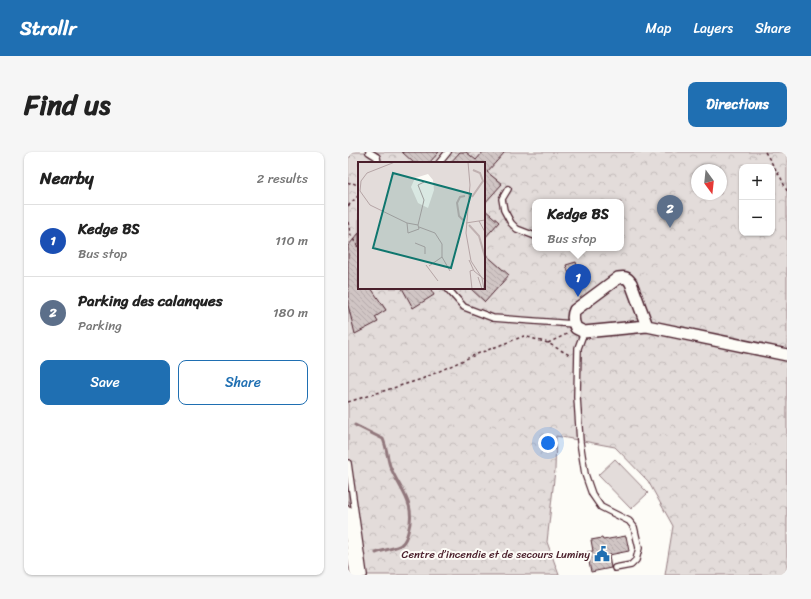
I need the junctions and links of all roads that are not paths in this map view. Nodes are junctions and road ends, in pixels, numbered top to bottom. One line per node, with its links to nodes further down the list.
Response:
1 (369, 152): 3 (lane)
2 (448, 152): 4 (lane)
3 (378, 162)
4 (440, 162)
5 (508, 189): 6 (lane)
6 (532, 235)
7 (447, 289): 9 (lane)
8 (647, 326): 9 (street); 9 (street); 10 (street)
9 (578, 328): 13 (lane)
10 (787, 355)
11 (348, 463): 15 (lane)
12 (348, 513): 14 (street)
13 (615, 568)
14 (357, 575)
15 (364, 575)

